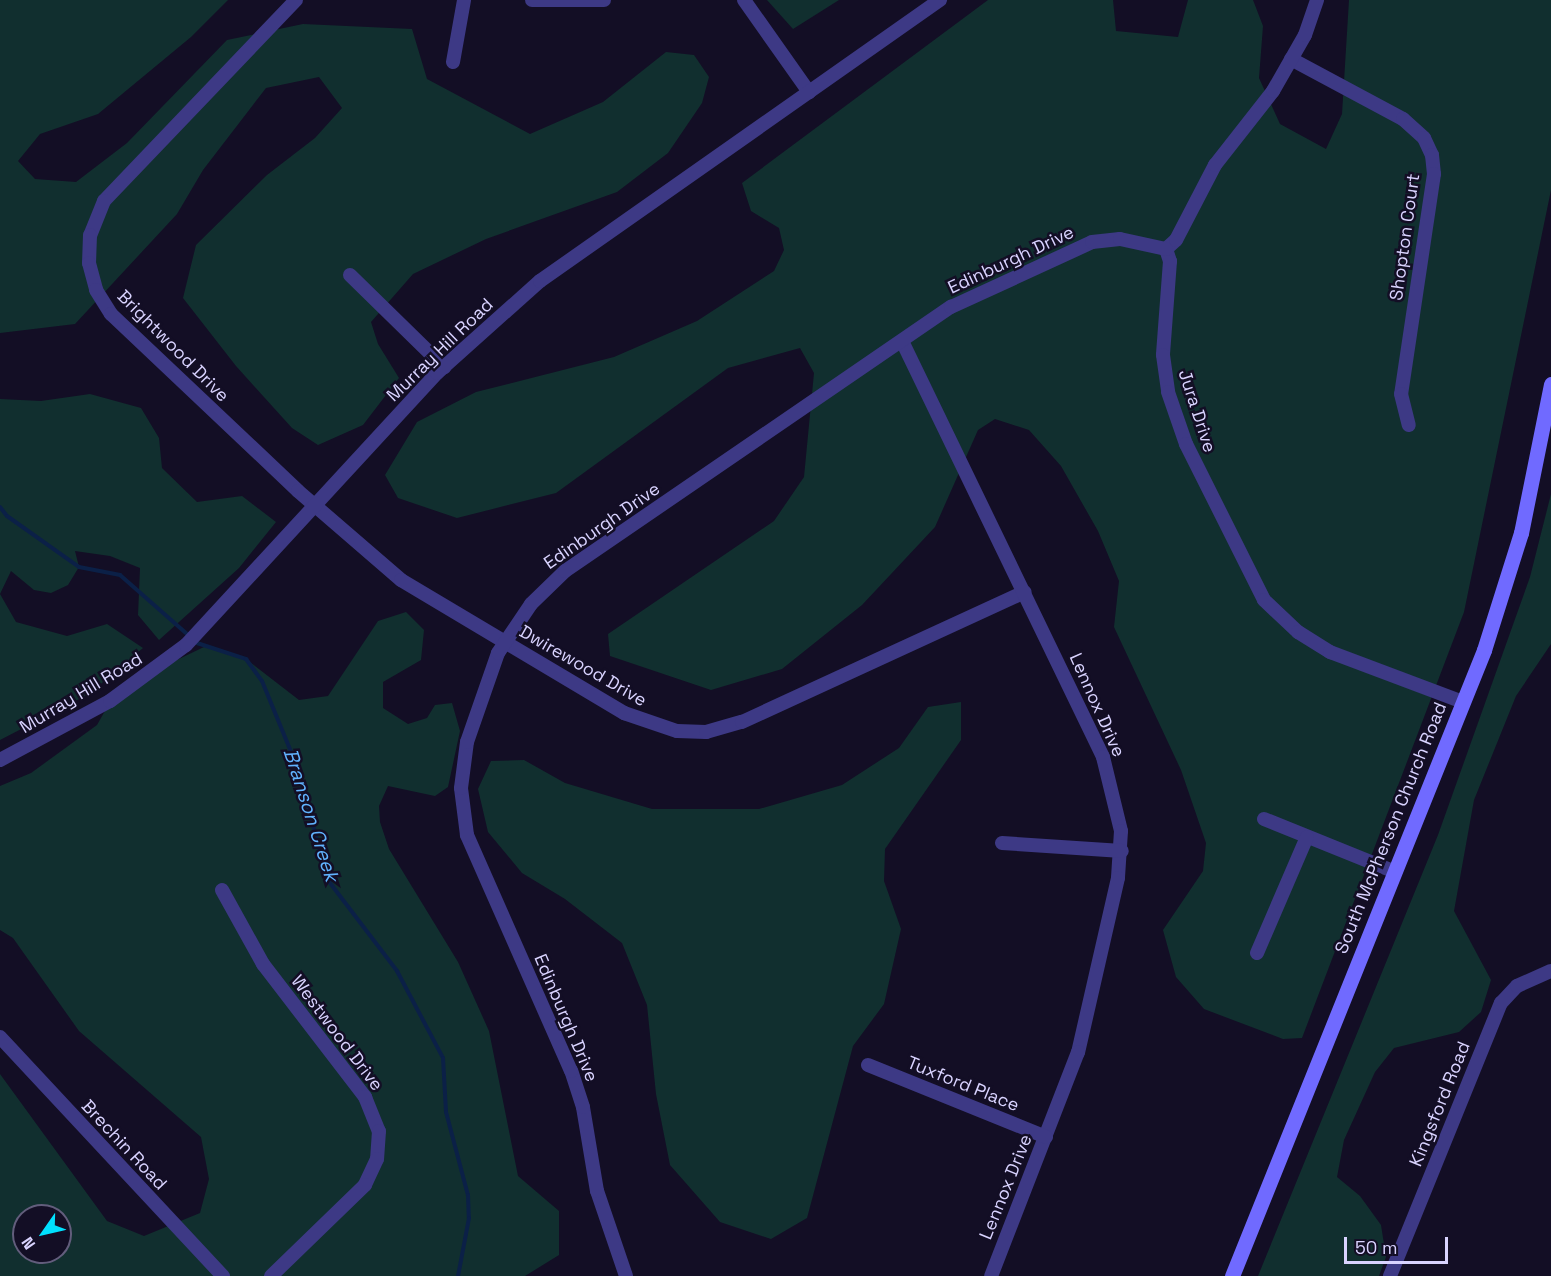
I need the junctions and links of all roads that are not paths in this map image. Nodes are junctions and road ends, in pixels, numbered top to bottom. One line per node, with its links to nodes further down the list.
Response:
1 (296, 0): 17 (street, Brightwood Drive)
2 (464, 0): 9 (street)
3 (532, 0): 4 (street)
4 (604, 0)
5 (744, 0): 10 (street)
6 (940, 0): 10 (street, Murray Hill Road)
7 (1317, 0): 8 (street)
8 (1291, 59): 11 (street); 16 (street, Shopton Court)
9 (453, 62)
10 (809, 92): 14 (street, Murray Hill Road)
11 (1166, 249): 13 (street, Edinburgh Drive); 20 (street, Jura Drive)
12 (350, 275): 14 (street)
13 (902, 341): 18 (street, Lennox Drive); 19 (street, Edinburgh Drive)
14 (444, 367): 17 (street, Murray Hill Road)
15 (1551, 384): 20 (main road, South McPherson Church Road)
16 (1410, 425)
17 (316, 506): 19 (street, Dwirewood Drive); 21 (street, Murray Hill Road)
18 (1025, 592): 19 (street, Dwirewood Drive); 25 (street, Lennox Drive)
19 (505, 642): 35 (street, Edinburgh Drive)
20 (1463, 702): 26 (main road, South McPherson Church Road)
21 (0, 760)
22 (1264, 819): 23 (street)
23 (1307, 837): 26 (street); 28 (street)
24 (1002, 843): 25 (street)
25 (1122, 851): 32 (street, Lennox Drive)
26 (1395, 872): 37 (main road, South McPherson Church Road)
27 (222, 890): 34 (street, Westwood Drive)
28 (1257, 953)
29 (1551, 971): 38 (street, Kingsford Road)
30 (0, 1037): 33 (street, Brechin Road)
31 (867, 1065): 32 (street, Tuxford Place)
32 (1046, 1137): 36 (street, Lennox Drive)
33 (223, 1276)
34 (271, 1276)
35 (627, 1276)
36 (991, 1276)
37 (1232, 1276)
38 (1390, 1276)

